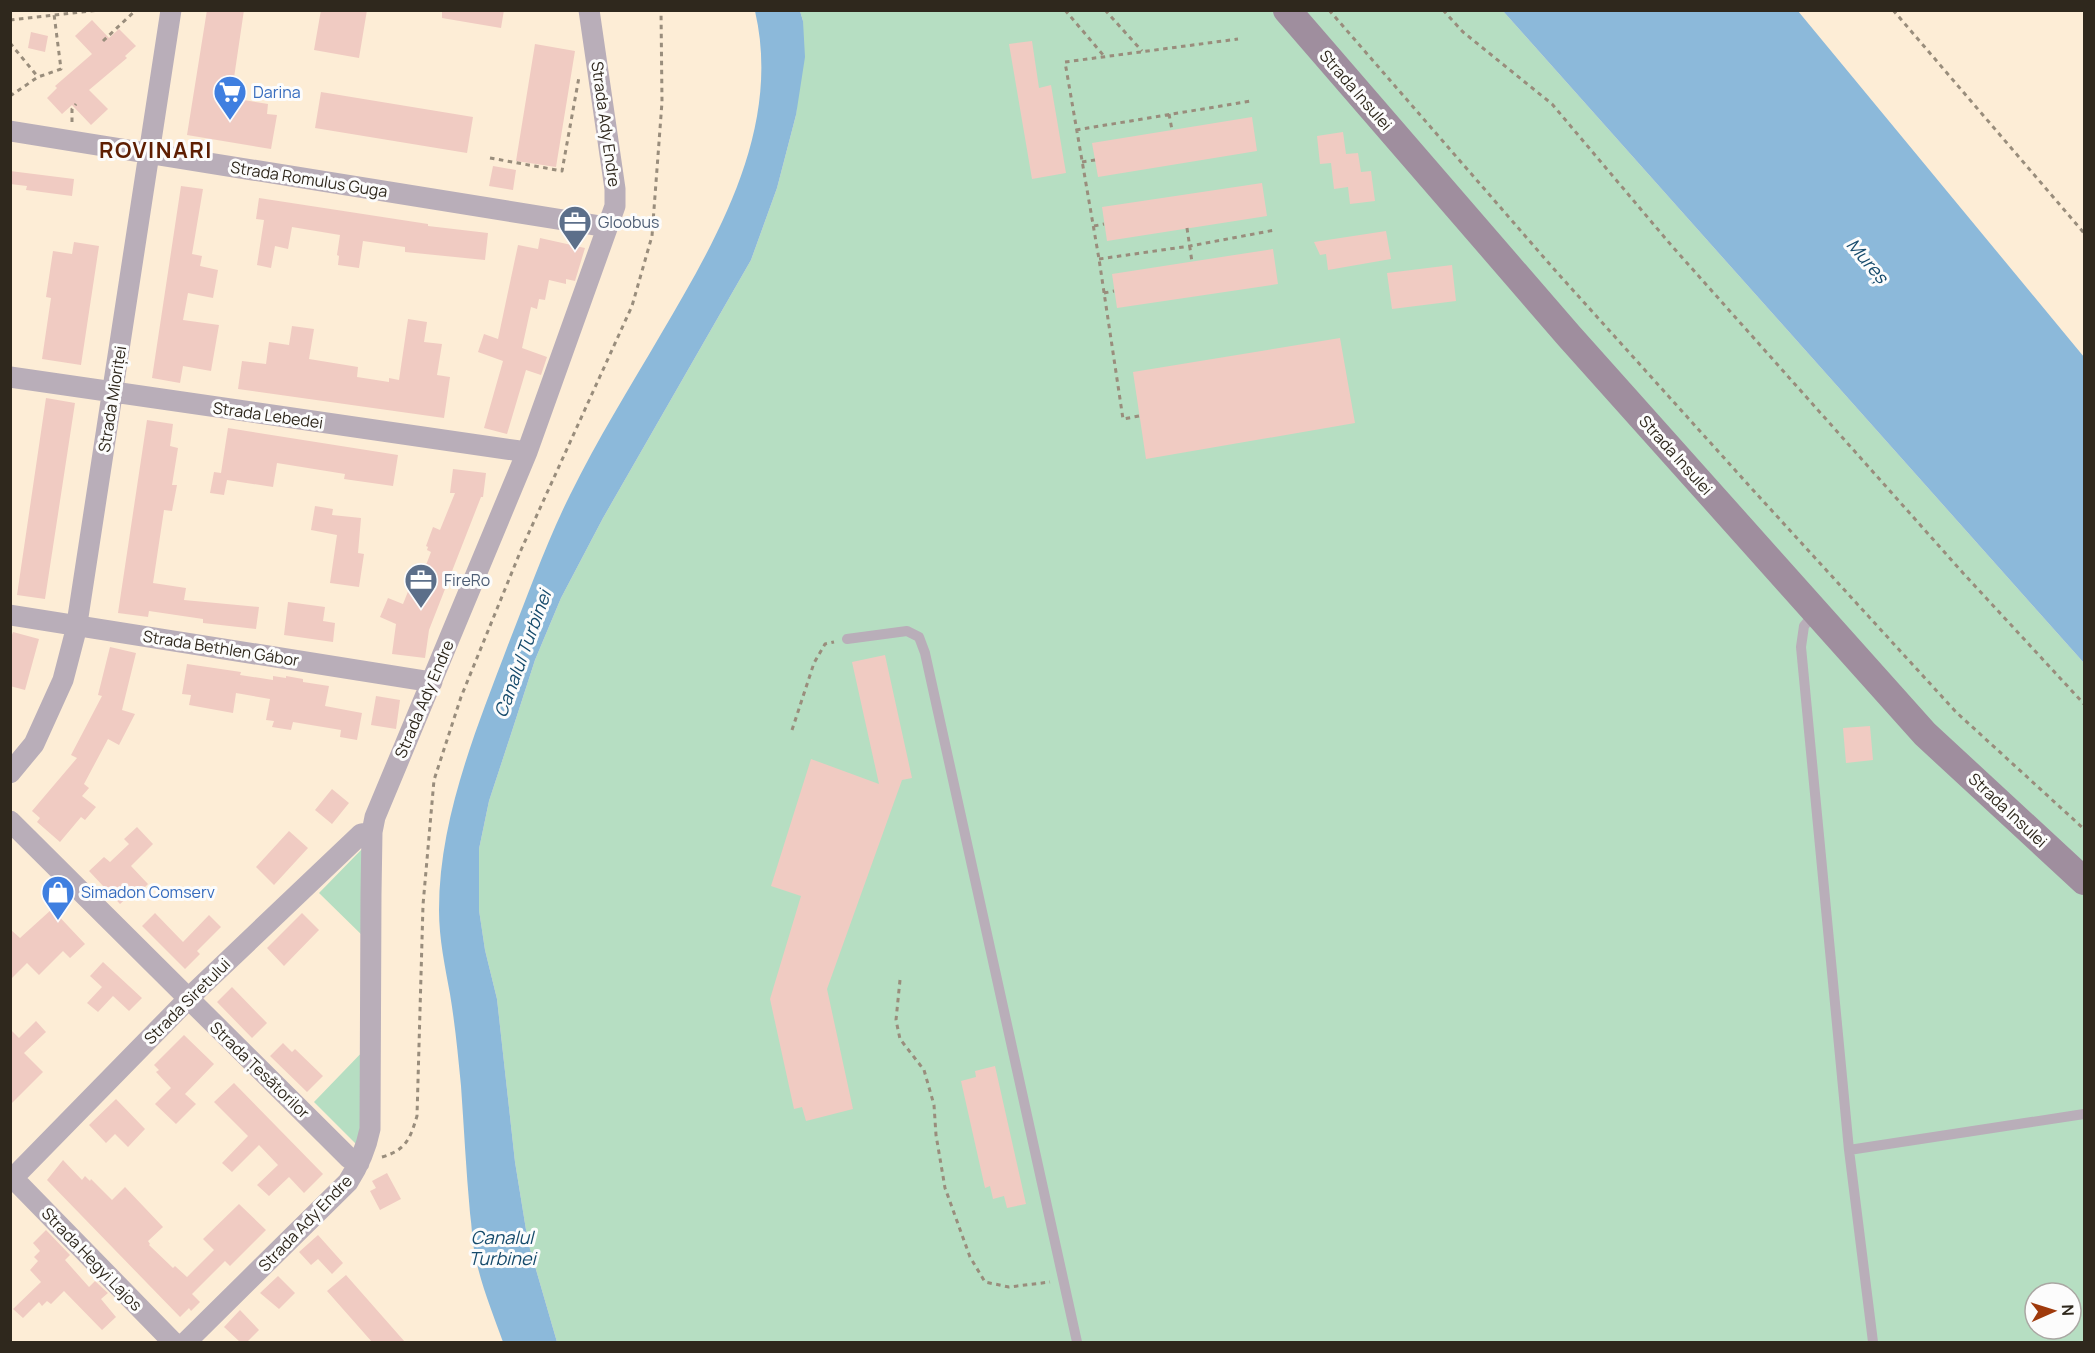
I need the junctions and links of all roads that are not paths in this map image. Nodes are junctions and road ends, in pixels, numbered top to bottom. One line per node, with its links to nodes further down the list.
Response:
1 (171, 10): 5 (street, Strada Mioriței)
2 (589, 10): 6 (street, Strada Ady Endre)
3 (1287, 10): 10 (street, Strada Insulei)
4 (10, 131): 5 (street, Strada Romulus Guga)
5 (149, 154): 6 (street, Strada Romulus Guga); 8 (street, Strada Mioriței)
6 (607, 226): 9 (street, Strada Ady Endre)
7 (10, 377): 8 (street, Strada Lebedei)
8 (113, 392): 9 (street, Strada Lebedei); 12 (street, Strada Mioriței)
9 (526, 452): 14 (street, Strada Ady Endre)
10 (1816, 611): 18 (street, Strada Insulei); 21 (lane)
11 (10, 615): 12 (street, Strada Bethlen Gábor)
12 (77, 626): 14 (street, Strada Bethlen Gábor); 15 (street, Strada Mioriței)
13 (847, 639): 25 (lane)
14 (432, 682): 17 (street, Strada Ady Endre)
15 (10, 773)
16 (10, 821): 19 (street, Strada Țesătorilor)
17 (372, 832): 19 (street, Strada Siretului); 22 (street, Strada Ady Endre)
18 (2085, 880)
19 (188, 999): 22 (street, Strada Țesătorilor); 23 (street, Strada Siretului)
20 (2085, 1114): 21 (lane)
21 (1849, 1150): 26 (lane)
22 (359, 1163): 24 (street, Strada Ady Endre)
23 (12, 1178): 24 (street, Strada Hegyi Lajos)
24 (184, 1342)
25 (1077, 1342)
26 (1873, 1342)

